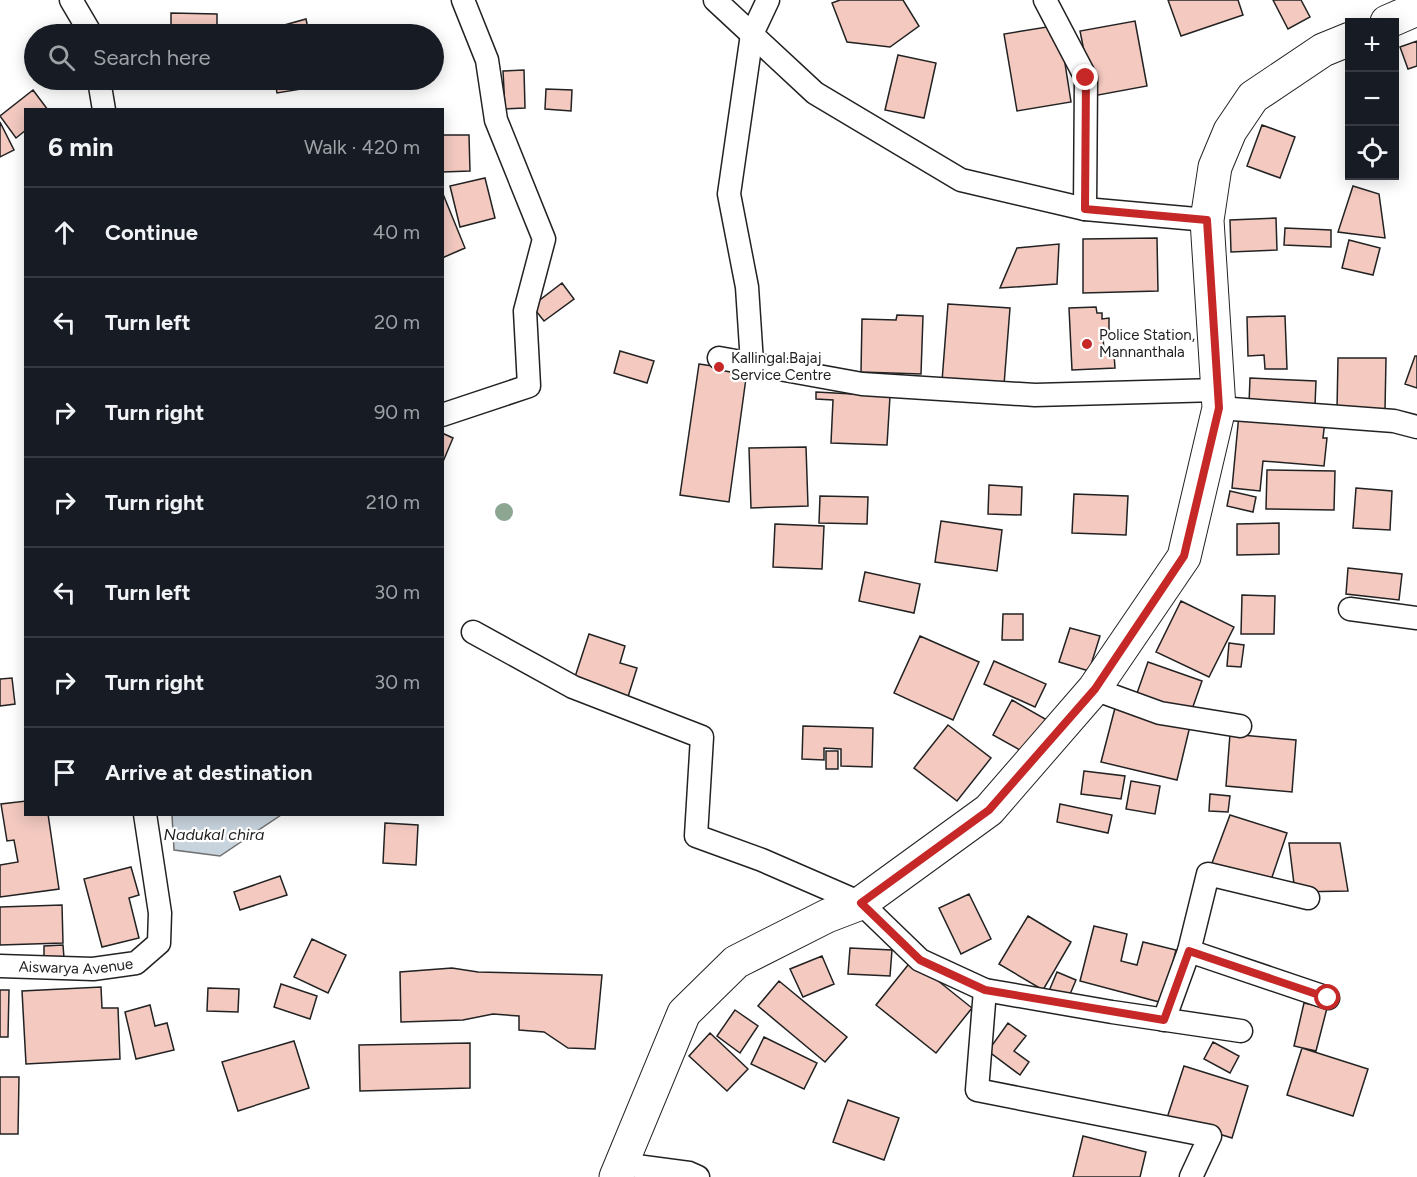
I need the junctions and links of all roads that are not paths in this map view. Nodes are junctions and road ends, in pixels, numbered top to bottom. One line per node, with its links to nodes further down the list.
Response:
1 (71, 0): 8 (street)
2 (463, 0): 18 (street)
3 (716, 0): 9 (street)
4 (768, 0): 9 (street)
5 (1045, 0): 13 (street)
6 (1417, 9): 7 (main road)
7 (1396, 18)
8 (85, 24)
9 (752, 34): 13 (street); 16 (street)
10 (1345, 41): 14 (main road)
11 (101, 90): 12 (street)
12 (104, 108)
13 (1085, 209): 14 (street)
14 (1207, 220): 17 (main road)
15 (719, 357): 16 (street)
16 (752, 363): 17 (street)
17 (1219, 399): 19 (street); 23 (main road)
18 (444, 414)
19 (1417, 427)
20 (1350, 609): 21 (street)
21 (1417, 618)
22 (473, 632): 27 (street)
23 (1095, 689): 24 (street); 27 (main road)
24 (1240, 726)
25 (145, 816): 29 (street, Aiswarya Avenue)
26 (1308, 898): 28 (street)
27 (861, 903): 30 (street); 34 (main road)
28 (1189, 951): 31 (street); 32 (street)
29 (0, 966)
30 (985, 990): 32 (street); 36 (street)
31 (1328, 998)
32 (1164, 1020): 33 (street)
33 (1241, 1031)
34 (619, 1170): 35 (street)
35 (698, 1177)
36 (1191, 1177)

